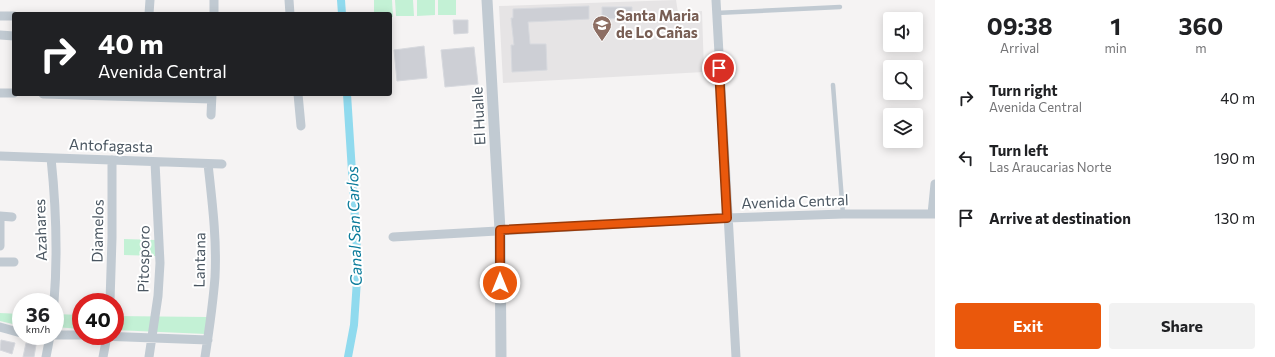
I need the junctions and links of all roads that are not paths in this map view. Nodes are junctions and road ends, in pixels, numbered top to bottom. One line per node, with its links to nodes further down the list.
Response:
1 (150, 0): 7 (street)
2 (214, 0): 8 (street)
3 (289, 0): 9 (street)
4 (487, 0): 35 (street, El Hualle)
5 (716, 0): 10 (street)
6 (840, 7): 10 (lane)
7 (149, 12)
8 (214, 12)
9 (290, 12)
10 (716, 13): 34 (street)
11 (0, 16): 12 (street)
12 (12, 16)
13 (0, 35): 14 (street)
14 (12, 36)
15 (833, 85): 30 (lane)
16 (0, 93): 17 (street)
17 (12, 93)
18 (147, 96): 20 (street)
19 (298, 96): 22 (street)
20 (212, 97): 21 (street)
21 (211, 115)
22 (301, 126)
23 (0, 156): 24 (street, Antofagasta)
24 (51, 158): 25 (street, Antofagasta); 40 (street, Azahares)
25 (112, 160): 26 (street, Antofagasta); 41 (street, Diamelos)
26 (155, 162): 27 (street, Antofagasta); 45 (street, Pitosporo)
27 (208, 164): 28 (street, Antofagasta); 46 (street, Lantana)
28 (222, 164)
29 (935, 184): 31 (street)
30 (843, 214): 31 (street, Avenida Central); 34 (street, Avenida Central)
31 (933, 214)
32 (0, 216): 33 (street); 37 (street)
33 (12, 217)
34 (727, 218): 35 (street, Avenida Central); 54 (street)
35 (500, 230): 36 (street, Avenida Central); 53 (street, El Hualle)
36 (393, 237)
37 (0, 246)
38 (0, 262): 39 (street)
39 (14, 262)
40 (55, 293)
41 (110, 293)
42 (0, 327): 43 (street)
43 (12, 330)
44 (124, 336): 45 (street)
45 (152, 337): 46 (street); 51 (street, Pitosporo)
46 (208, 340): 52 (street, Lantana)
47 (48, 345): 49 (street)
48 (105, 345): 50 (street)
49 (46, 357)
50 (103, 357)
51 (149, 357)
52 (205, 357)
53 (501, 357)
54 (736, 357)

